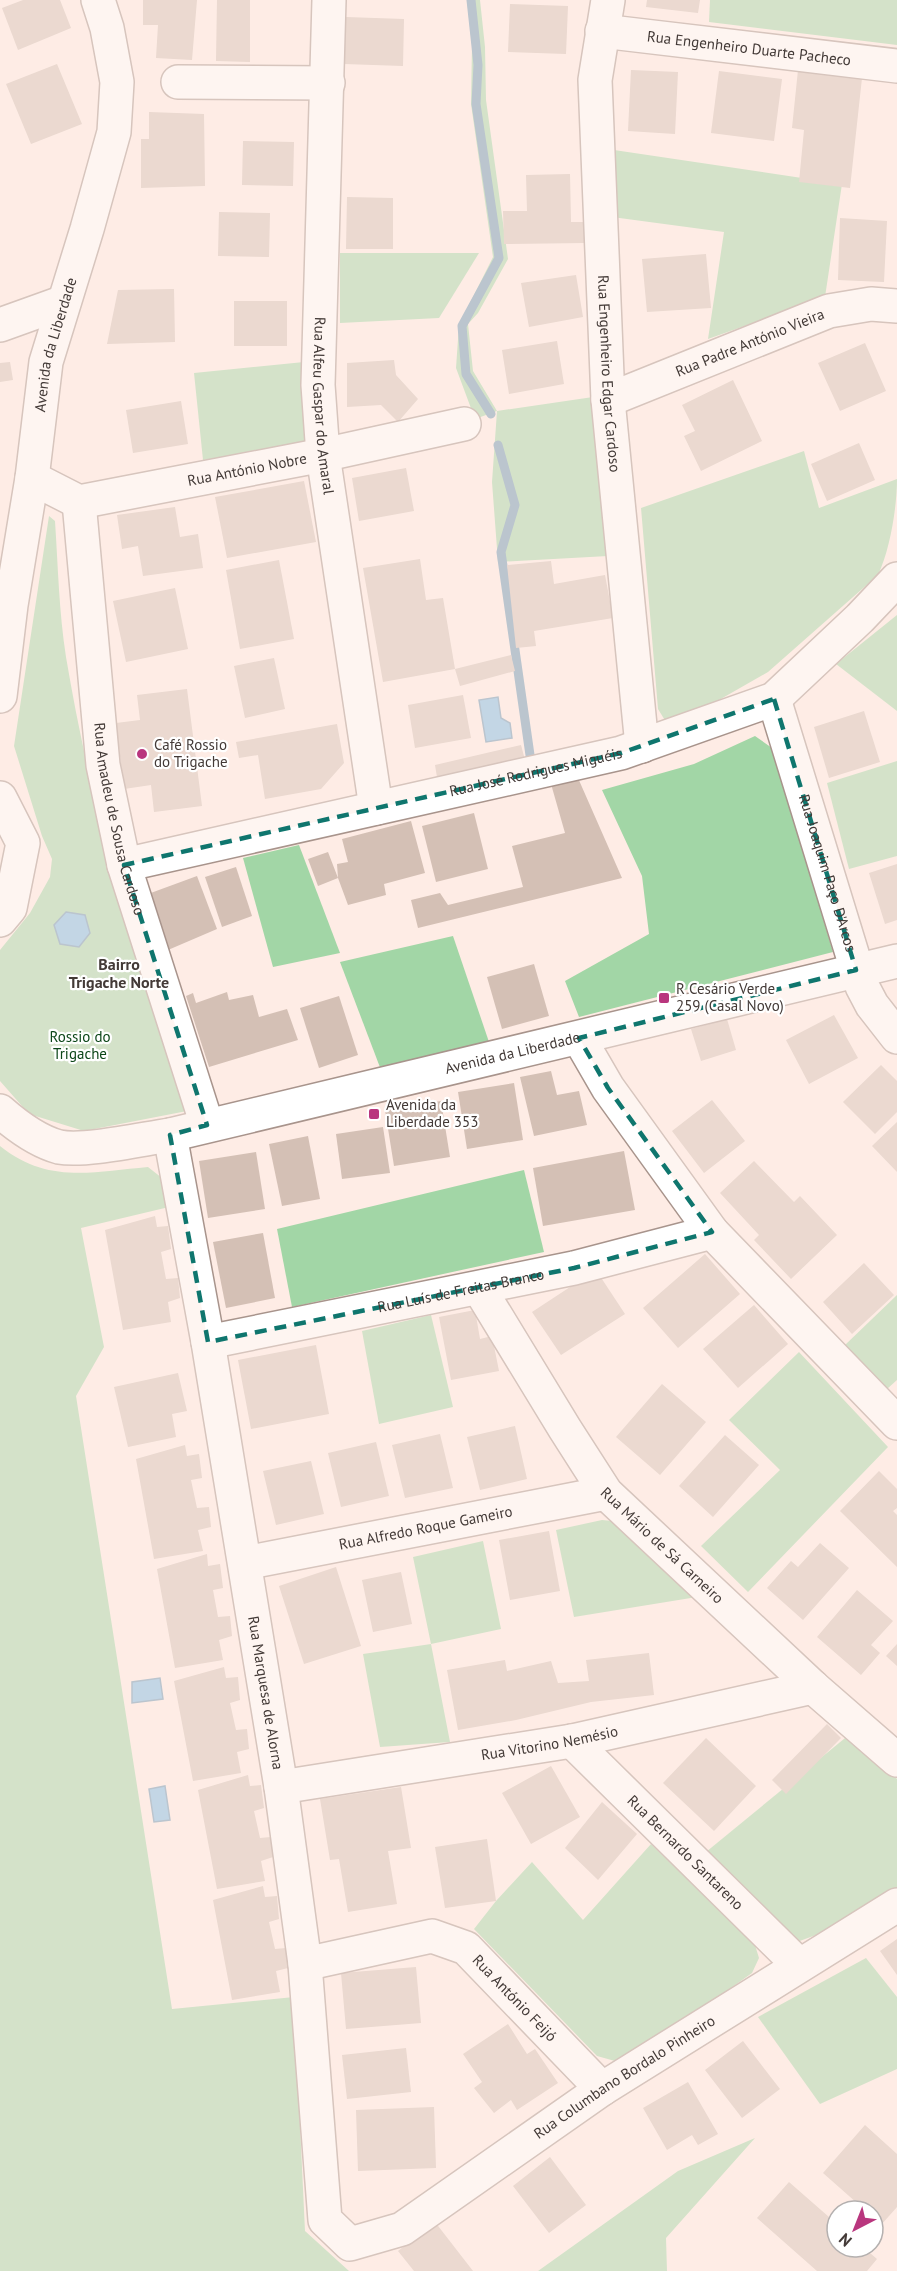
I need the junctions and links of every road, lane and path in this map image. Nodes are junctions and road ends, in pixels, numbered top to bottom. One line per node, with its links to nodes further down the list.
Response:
1 (98, 0): 7 (street, Avenida da Liberdade)
2 (329, 0): 6 (street, Rua Alfeu Gaspar do Amaral)
3 (605, 15): 4 (street, Rua Engenheiro Duarte Pacheco); 10 (street, Rua Engenheiro Edgar Cardoso)
4 (897, 66)
5 (178, 82): 6 (street)
6 (327, 83): 12 (street, Rua Alfeu Gaspar do Amaral)
7 (64, 302): 9 (street); 13 (street, Avenida da Liberdade)
8 (897, 306): 10 (street, Rua Padre António Vieira)
9 (0, 324)
10 (608, 400): 19 (street, Rua Engenheiro Edgar Cardoso)
11 (464, 424): 12 (street, Rua António Nobre)
12 (323, 455): 14 (street, Rua António Nobre); 21 (street, Rua Alfeu Gaspar do Amaral)
13 (32, 478): 14 (street); 16 (street, Avenida da Liberdade)
14 (79, 501): 22 (street, Rua Amadeu de Sousa Cardoso)
15 (897, 579): 18 (street, Rua José Rodrigues Miguéis)
16 (5, 604): 17 (street, Avenida da Liberdade)
17 (0, 696)
18 (774, 699): 19 (street, Rua José Rodrigues Miguéis); 25 (street, Rua Joaquim Paço D'Arcos)
19 (642, 746): 21 (street, Rua José Rodrigues Miguéis)
20 (0, 798): 23 (street)
21 (376, 808): 22 (street, Rua José Rodrigues Miguéis)
22 (124, 865): 29 (street, Rua Amadeu de Sousa Cardoso)
23 (0, 920)
24 (897, 961): 25 (street)
25 (856, 970): 26 (street, Rua Joaquim Paço D'Arcos); 27 (street)
26 (897, 1037)
27 (579, 1038): 29 (street, Avenida da Liberdade); 31 (street, Avenida da Liberdade)
28 (0, 1111): 30 (street, Avenida da Liberdade)
29 (207, 1125): 30 (street, Avenida da Liberdade)
30 (170, 1135): 33 (street, Rua Marquesa de Alorna)
31 (712, 1232): 32 (street, Rua Luís de Freitas Branco); 34 (street, Avenida da Liberdade)
32 (478, 1288): 33 (street, Rua Luís de Freitas Branco); 35 (street, Rua Mário de Sá Carneiro)
33 (208, 1342): 36 (street, Rua Marquesa de Alorna)
34 (897, 1423)
35 (606, 1493): 36 (street, Rua Alfredo Roque Gameiro); 37 (street, Rua Mário de Sá Carneiro)
36 (245, 1563): 40 (street, Rua Marquesa de Alorna)
37 (813, 1687): 38 (street, Rua Vitorino Nemésio); 39 (street, Rua Mário de Sá Carneiro)
38 (573, 1741): 40 (street, Rua Vitorino Nemésio); 43 (street, Rua Bernardo Santareno)
39 (897, 1760)
40 (281, 1787): 42 (street, Rua Marquesa de Alorna)
41 (897, 1905): 43 (street, Rua Columbano Bordalo Pinheiro)
42 (305, 1964): 44 (street, Rua António Feijó); 45 (street, Rua Marquesa de Alorna)
43 (799, 1965): 44 (street, Rua Columbano Bordalo Pinheiro)
44 (602, 2089): 45 (street, Rua Columbano Bordalo Pinheiro)
45 (350, 2244)

